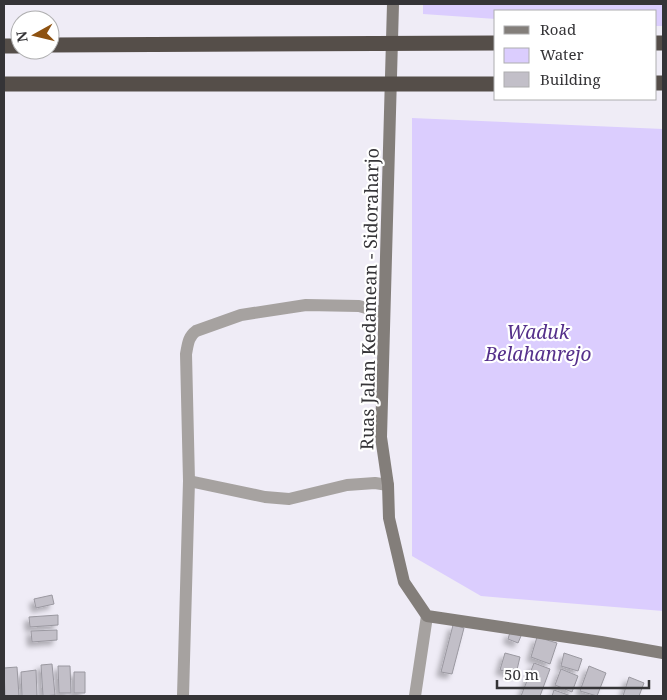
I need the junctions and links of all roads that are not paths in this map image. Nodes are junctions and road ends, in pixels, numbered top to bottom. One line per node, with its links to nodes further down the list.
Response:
1 (393, 4): 6 (main road, Ruas Jalan Kedamean - Sidoraharjo)
2 (494, 43): 3 (highway, bridge)
3 (60, 46)
4 (4, 84): 5 (highway, bridge)
5 (494, 84)
6 (384, 313): 7 (street); 8 (main road, Ruas Jalan Kedamean - Sidoraharjo)
7 (189, 482): 8 (street); 11 (street)
8 (388, 485): 9 (main road, Ruas Jalan Kedamean - Sidoraharjo)
9 (427, 616): 10 (main road); 12 (street)
10 (663, 653)
11 (183, 696)
12 (415, 696)

